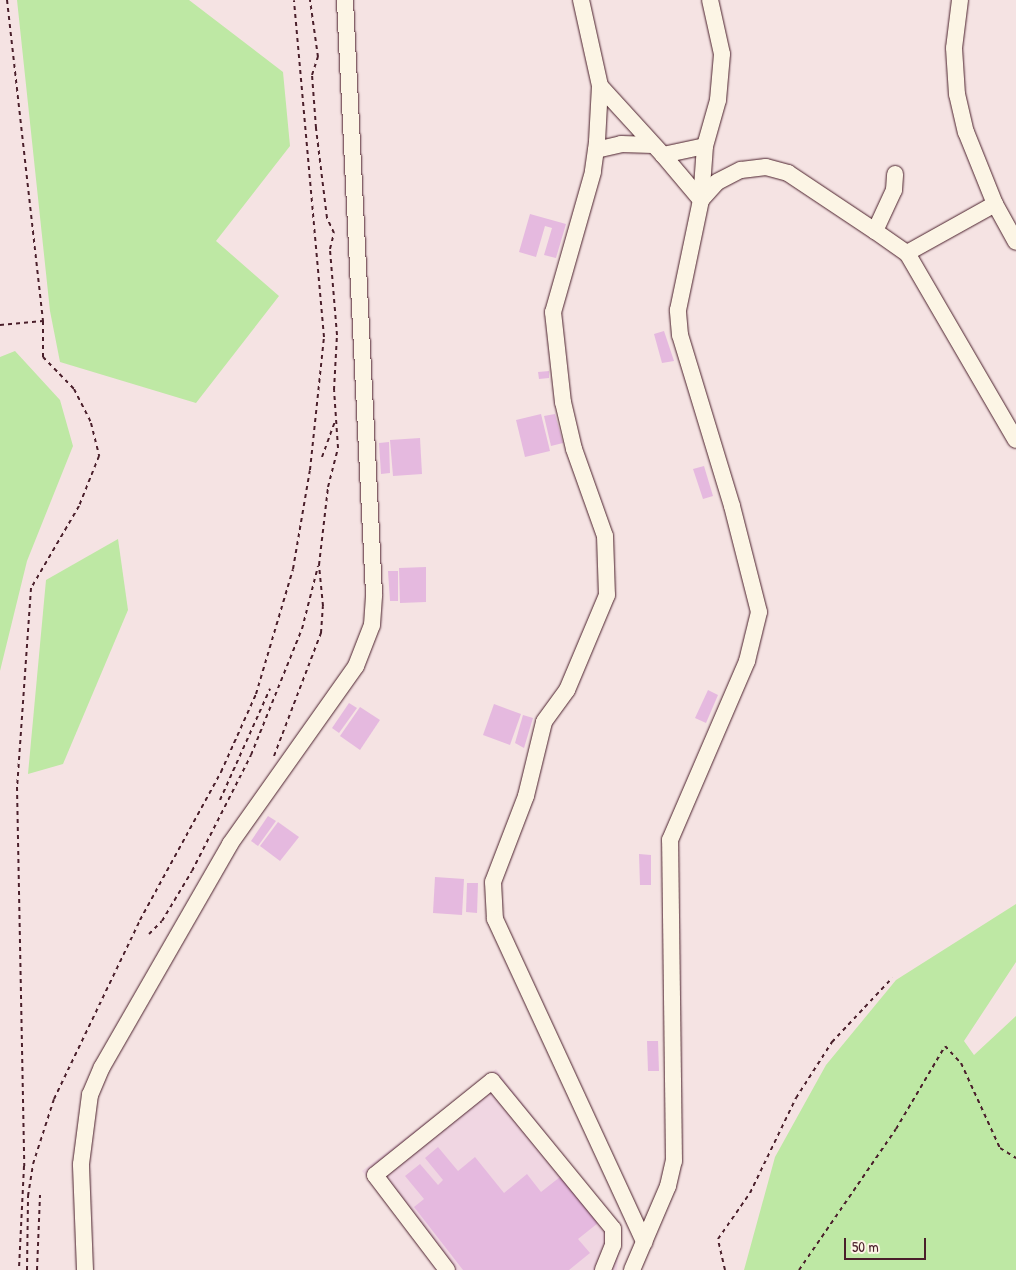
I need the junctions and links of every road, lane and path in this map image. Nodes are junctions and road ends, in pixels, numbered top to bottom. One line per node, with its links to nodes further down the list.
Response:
1 (7, 0): 18 (path)
2 (294, 0): 35 (path)
3 (310, 0): 20 (path)
4 (345, 0): 37 (lane)
5 (581, 0): 8 (lane)
6 (710, 0): 9 (lane)
7 (960, 0): 14 (lane)
8 (600, 86): 10 (lane); 11 (lane)
9 (705, 146): 11 (lane); 13 (lane)
10 (596, 150): 11 (lane); 33 (lane)
11 (658, 150): 13 (lane)
12 (895, 174): 15 (lane)
13 (700, 200): 15 (lane); 33 (lane)
14 (995, 204): 16 (lane); 17 (lane)
15 (875, 230): 17 (lane)
16 (1016, 242)
17 (907, 252): 21 (lane)
18 (43, 321): 19 (path); 34 (path)
19 (0, 325)
20 (335, 420): 22 (path); 23 (path)
21 (1016, 440)
22 (322, 456)
23 (319, 565): 26 (path); 27 (path)
24 (270, 689): 25 (path)
25 (255, 725): 26 (path); 28 (path)
26 (263, 730): 29 (path)
27 (272, 764)
28 (220, 800)
29 (149, 934)
30 (892, 978): 41 (path)
31 (1016, 1158): 42 (path)
32 (40, 1195): 36 (path)
33 (644, 1242): 40 (lane)
34 (19, 1270)
35 (27, 1270)
36 (37, 1270)
37 (85, 1270)
38 (447, 1270): 39 (lane)
39 (603, 1270)
40 (632, 1270)
41 (725, 1270)
42 (799, 1270)

